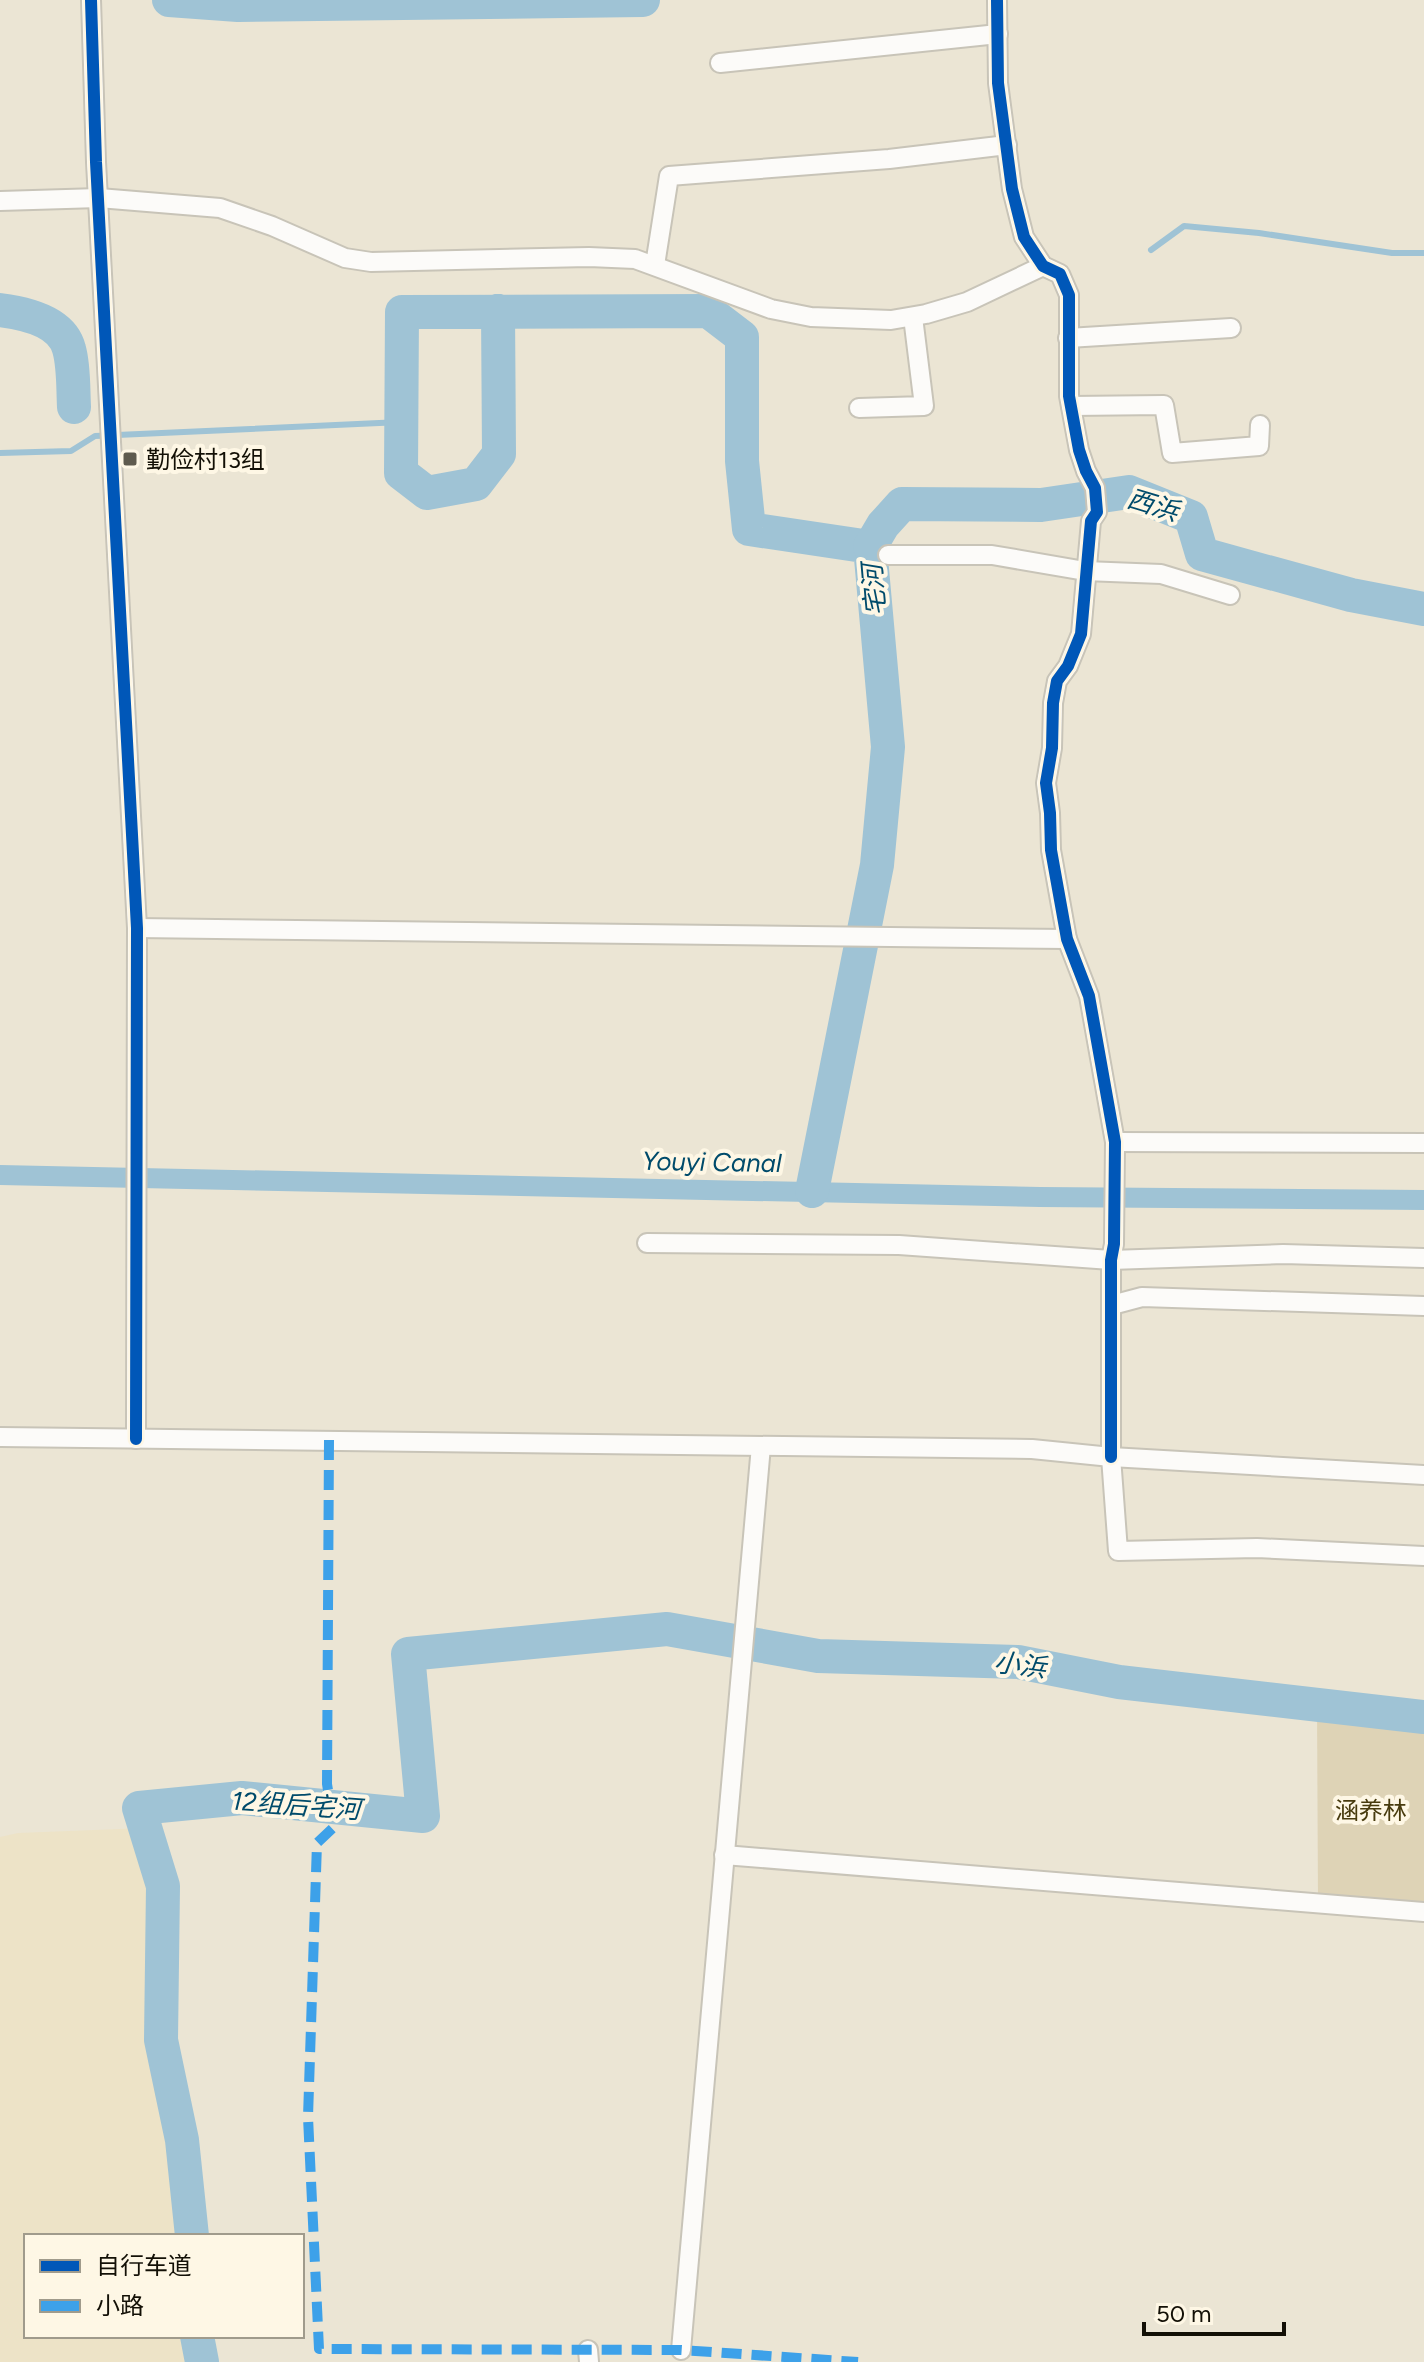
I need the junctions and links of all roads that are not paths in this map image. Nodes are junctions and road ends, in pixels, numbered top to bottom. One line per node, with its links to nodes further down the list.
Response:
1 (997, 0): 3 (street)
2 (91, 2): 6 (street)
3 (998, 34): 4 (street); 5 (street)
4 (720, 63)
5 (1007, 145): 8 (street); 9 (street)
6 (99, 198): 7 (street); 8 (street); 19 (street)
7 (0, 201)
8 (655, 265): 10 (street)
9 (1043, 266): 10 (street); 12 (street)
10 (913, 317): 14 (street)
11 (1231, 328): 12 (street)
12 (1068, 338): 13 (street)
13 (1071, 406): 15 (street); 17 (street)
14 (859, 408)
15 (1260, 425)
16 (888, 555): 17 (street)
17 (1085, 571): 18 (street); 20 (street)
18 (1230, 595)
19 (137, 928): 20 (street); 29 (street)
20 (1067, 939): 21 (street)
21 (1115, 1142): 22 (street); 24 (street)
22 (1424, 1143)
23 (647, 1243): 24 (street)
24 (1113, 1252): 25 (street); 26 (street)
25 (1424, 1258)
26 (1112, 1305): 27 (street); 31 (street)
27 (1424, 1306)
28 (0, 1437): 29 (street)
29 (136, 1439): 30 (street)
30 (761, 1446): 31 (street); 34 (street)
31 (1111, 1457): 32 (street); 33 (street)
32 (1424, 1475)
33 (1424, 1556)
34 (724, 1855): 35 (street); 36 (street)
35 (1424, 1912)
36 (681, 2350)

